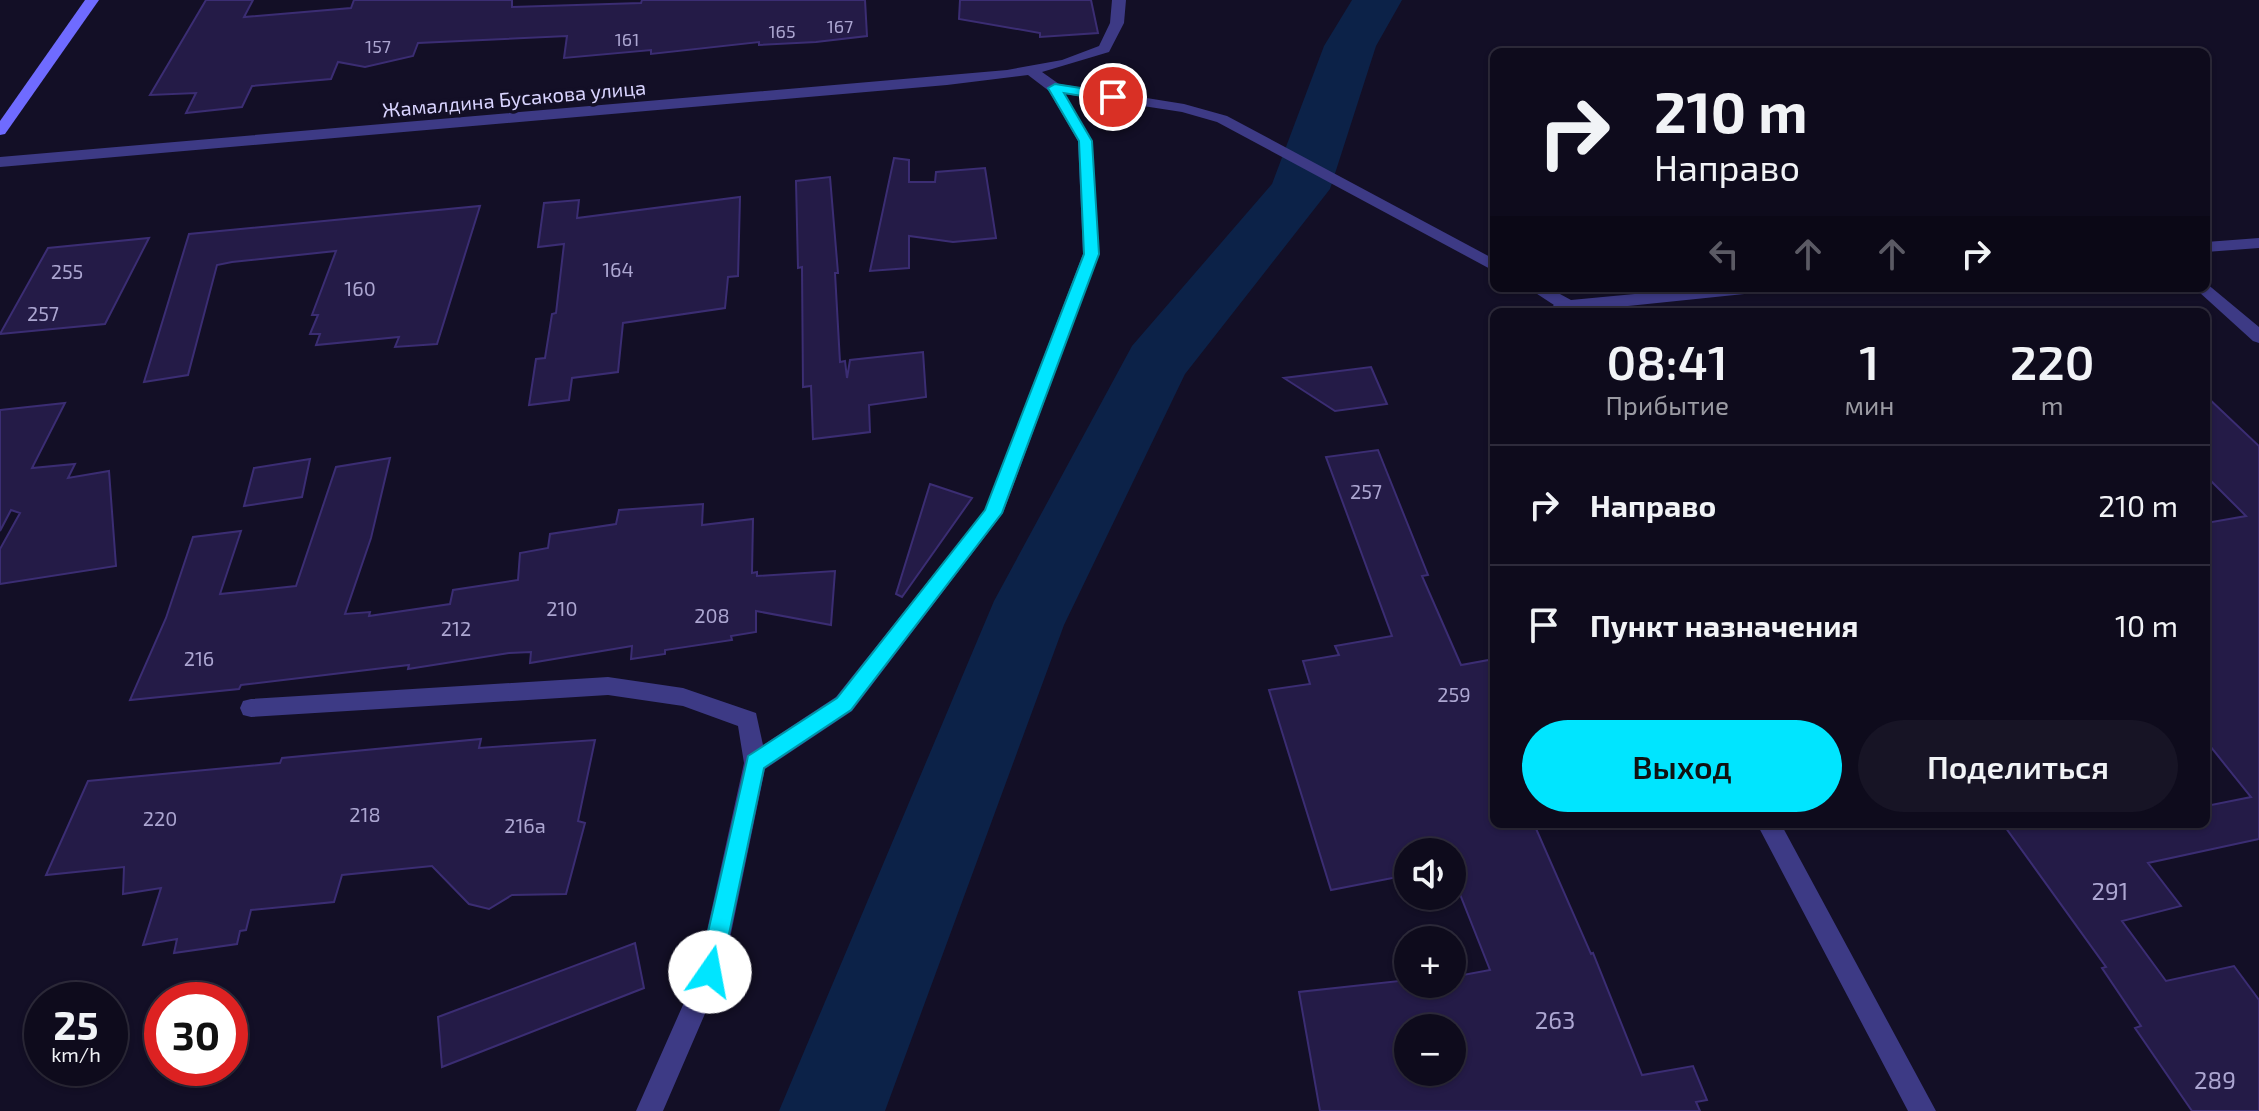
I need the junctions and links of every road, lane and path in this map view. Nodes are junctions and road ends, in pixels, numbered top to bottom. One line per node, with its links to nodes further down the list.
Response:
1 (92, 0): 5 (street)
2 (1119, 0): 3 (street, Жамалдина Бусакова улица)
3 (1030, 70): 4 (street); 6 (street, Жамалдина Бусакова улица)
4 (1055, 88): 9 (street); 17 (street)
5 (0, 131)
6 (0, 162)
7 (2259, 243): 8 (street)
8 (2210, 247)
9 (1490, 264)
10 (1541, 292): 13 (street)
11 (1717, 292): 14 (street)
12 (2209, 292): 15 (street)
13 (1560, 308)
14 (1570, 308)
15 (2259, 337)
16 (251, 708): 17 (street)
17 (755, 763): 19 (street)
18 (1771, 828): 20 (street)
19 (649, 1111)
20 (1923, 1111)

